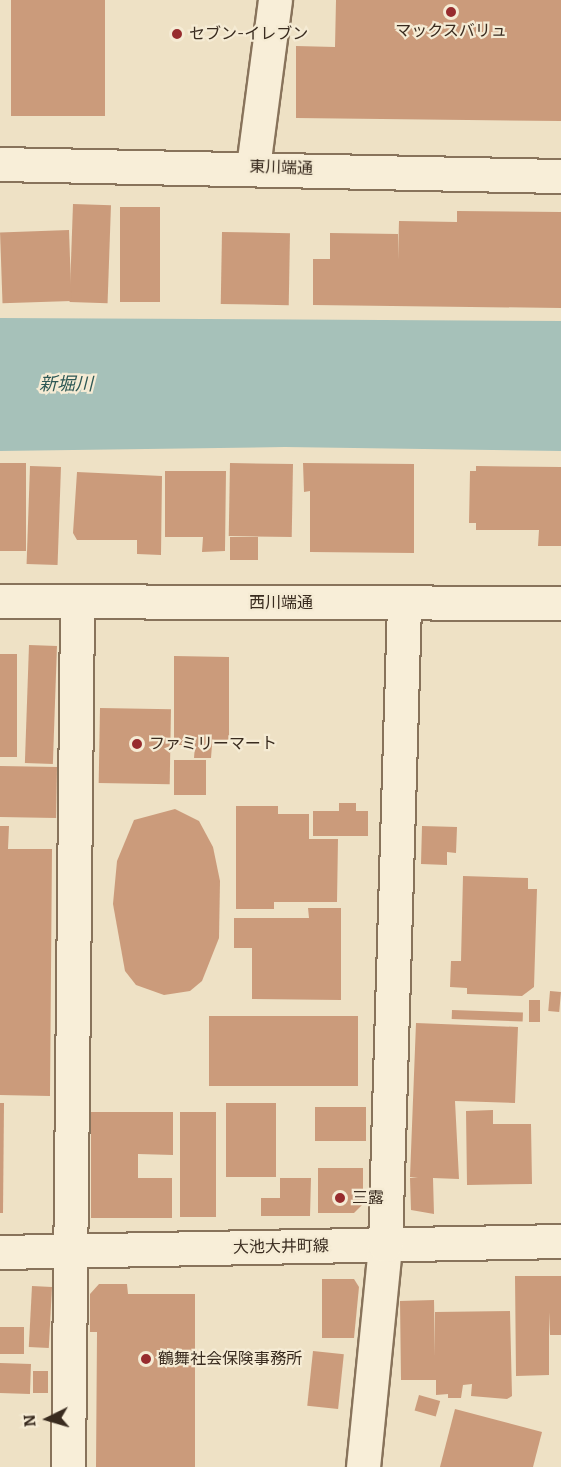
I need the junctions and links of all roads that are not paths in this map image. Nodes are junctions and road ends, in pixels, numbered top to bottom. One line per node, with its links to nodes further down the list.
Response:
1 (275, 0): 3 (street)
2 (0, 164): 3 (street, 東川端通)
3 (253, 167): 4 (street, 東川端通)
4 (561, 176)
5 (0, 601): 6 (street, 西川端通)
6 (77, 602): 8 (street, 西川端通); 11 (street)
7 (561, 603): 8 (street, 西川端通)
8 (404, 604): 10 (street)
9 (561, 1241): 10 (street, 大池大井町線)
10 (385, 1245): 11 (street, 大池大井町線); 14 (street)
11 (70, 1251): 12 (street, 大池大井町線); 13 (street)
12 (0, 1252)
13 (68, 1467)
14 (363, 1467)

